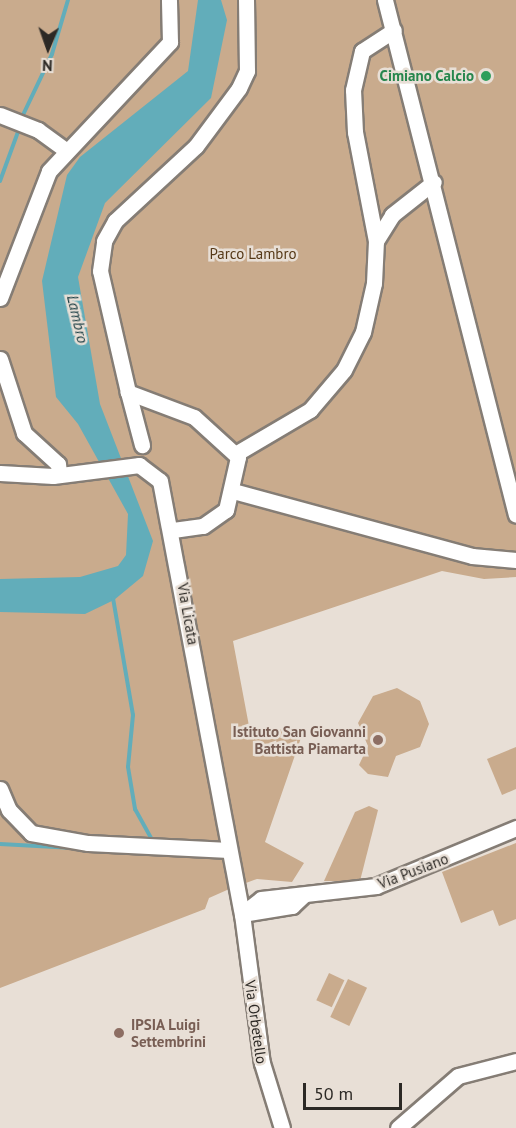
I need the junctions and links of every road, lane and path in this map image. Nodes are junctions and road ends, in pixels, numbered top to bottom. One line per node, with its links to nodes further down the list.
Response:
1 (169, 0): 6 (street)
2 (246, 0): 11 (street)
3 (385, 0): 4 (street)
4 (394, 30): 7 (street); 8 (street)
5 (0, 116): 6 (street)
6 (66, 150): 9 (street)
7 (434, 182): 8 (street); 17 (street)
8 (376, 241): 13 (street)
9 (0, 298)
10 (0, 359): 14 (street)
11 (128, 392): 12 (street); 13 (street)
12 (142, 445)
13 (237, 453): 16 (street)
14 (59, 472): 15 (street, Via Licata); 18 (street, Via Licata)
15 (0, 473)
16 (233, 491): 18 (street); 19 (street)
17 (516, 515)
18 (173, 530): 22 (street, Via Licata)
19 (516, 560)
20 (0, 789): 22 (street)
21 (516, 828): 23 (street, Via Pusiano)
22 (229, 850): 23 (street, Via Licata)
23 (242, 914): 25 (street, Via Orbetello)
24 (516, 1061): 26 (street)
25 (282, 1128)
26 (398, 1128)

